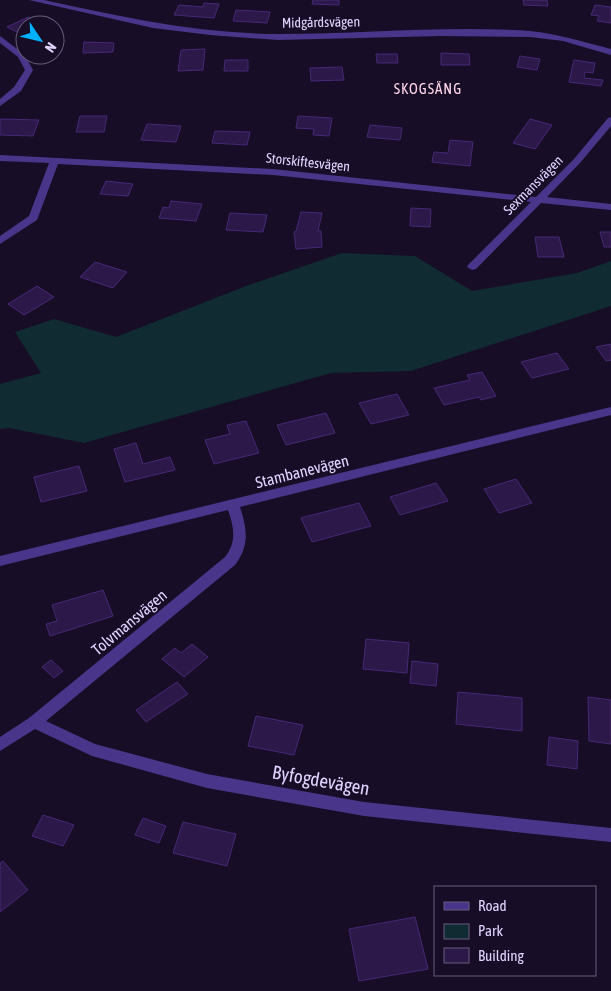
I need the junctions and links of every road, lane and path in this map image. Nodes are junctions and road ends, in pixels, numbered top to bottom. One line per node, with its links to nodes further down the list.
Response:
1 (33, 0): 3 (street, Midgårdsvägen)
2 (0, 39): 4 (street)
3 (611, 52)
4 (0, 103)
5 (611, 120): 8 (street, Sexmansvägen)
6 (0, 158): 7 (street, Storskiftesvägen)
7 (54, 160): 8 (street, Storskiftesvägen); 10 (street)
8 (537, 200): 9 (street, Storskiftesvägen); 11 (street, Sexmansvägen)
9 (611, 207)
10 (0, 241)
11 (472, 267)
12 (611, 411): 13 (street, Stambanevägen)
13 (233, 505): 14 (street, Stambanevägen); 15 (street, Tolvmansvägen)
14 (0, 561)
15 (34, 722): 16 (street, Tolvmansvägen); 17 (street, Byfogdevägen)
16 (0, 745)
17 (611, 836)

